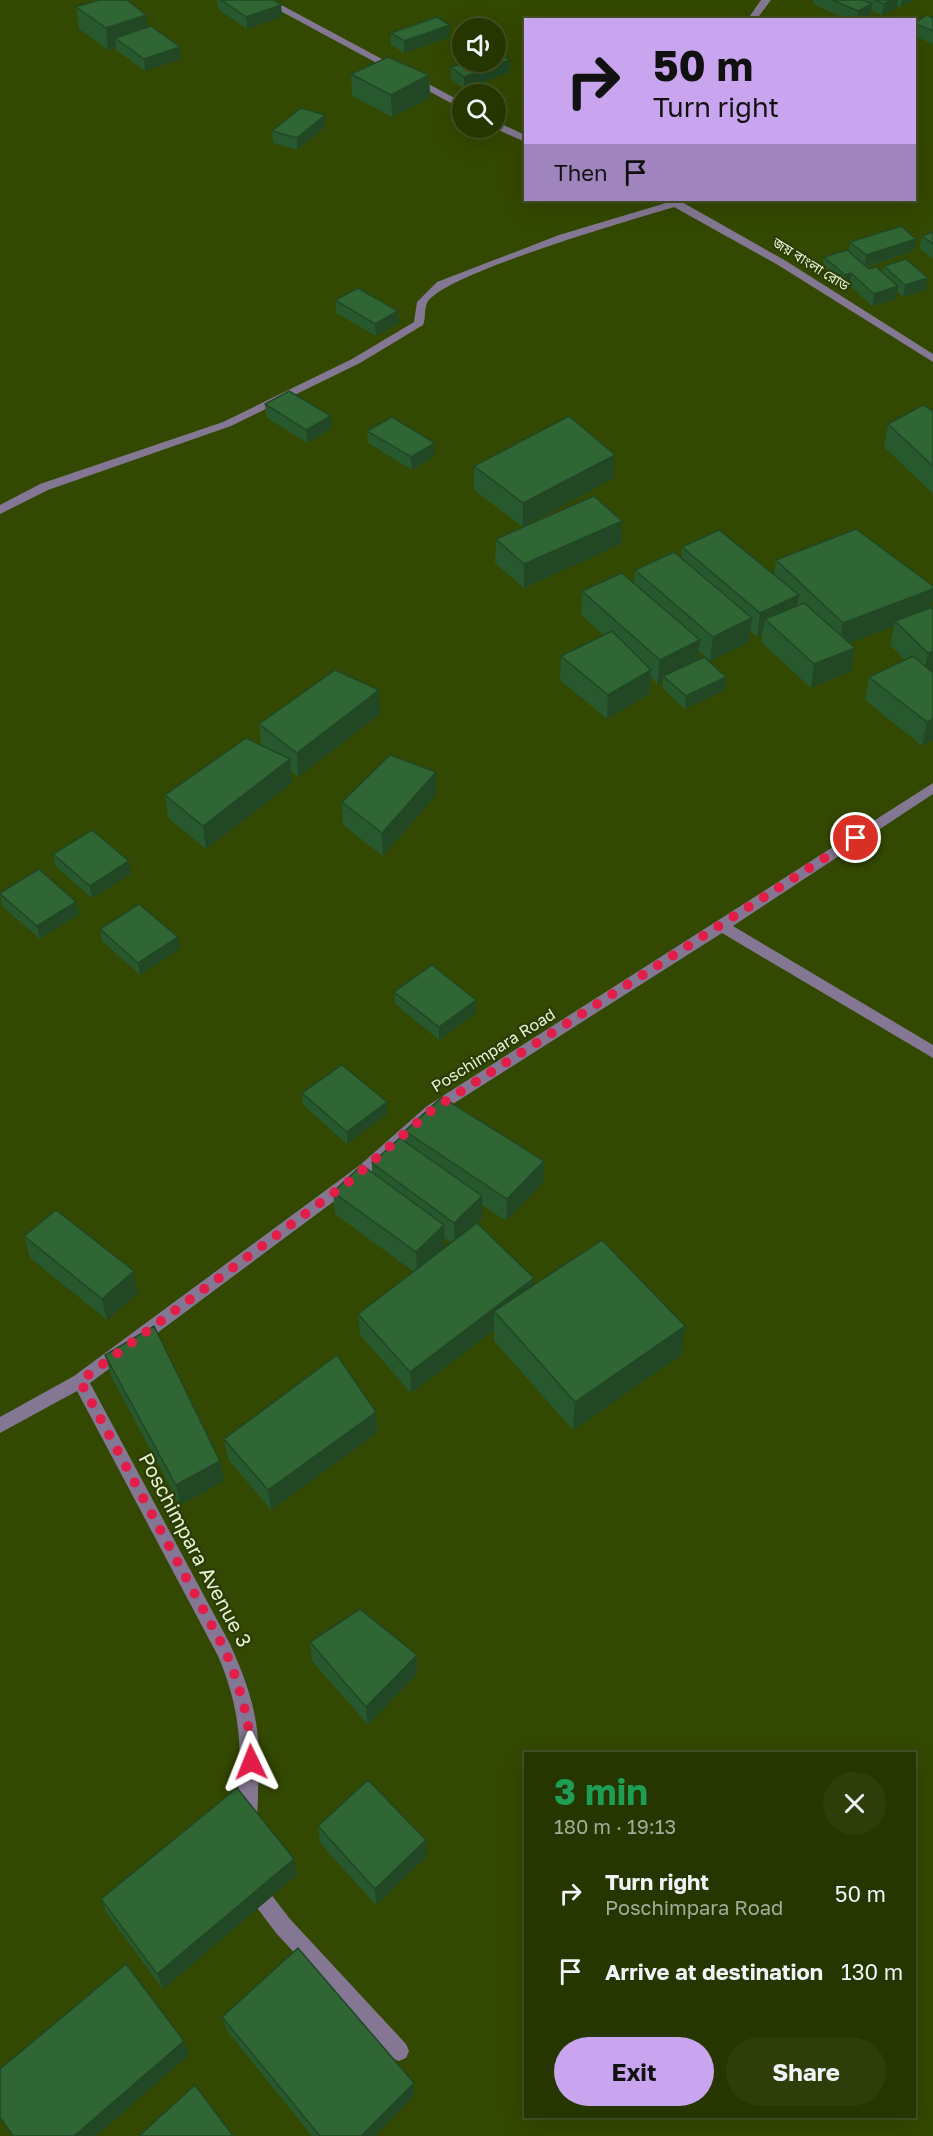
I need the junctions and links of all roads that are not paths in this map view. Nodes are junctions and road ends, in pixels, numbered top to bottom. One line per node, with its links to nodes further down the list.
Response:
1 (266, 0): 4 (street)
2 (766, 0): 3 (street)
3 (752, 18)
4 (452, 101)
5 (506, 130): 6 (street)
6 (524, 138)
7 (673, 201): 8 (street, জয় বাংলা রোড); 9 (street)
8 (933, 358)
9 (0, 510)
10 (933, 788): 11 (street, Poschimpara Road)
11 (722, 926): 12 (street); 13 (street, Poschimpara Road)
12 (933, 1052)
13 (80, 1381): 14 (street, Poschimpara Road); 15 (street, Poschimpara Avenue 3)
14 (0, 1426)
15 (248, 1847)
16 (252, 1869): 17 (street)
17 (399, 2051)

